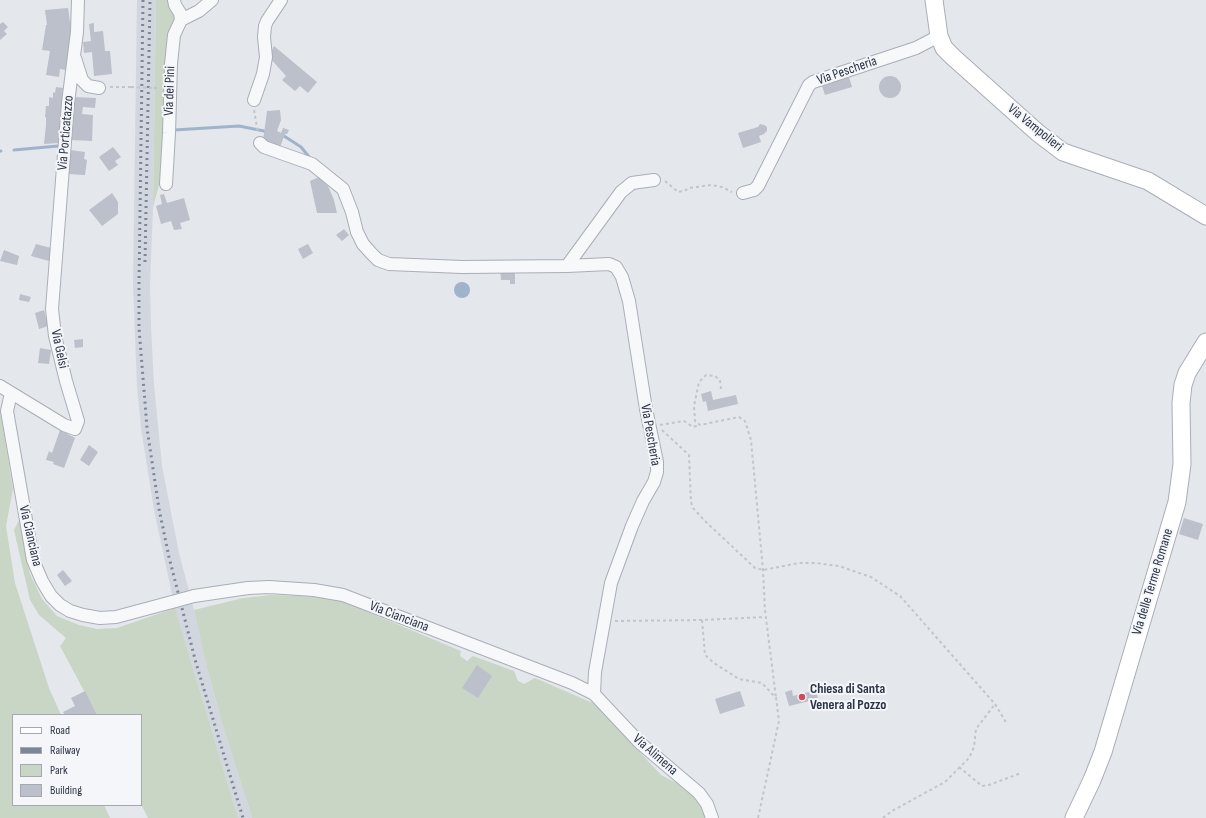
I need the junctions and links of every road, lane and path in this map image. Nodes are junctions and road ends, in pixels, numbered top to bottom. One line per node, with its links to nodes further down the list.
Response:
1 (78, 0): 8 (street, Via Porticatazzo)
2 (174, 0): 6 (street)
3 (212, 0): 6 (street)
4 (281, 0): 12 (street)
5 (934, 0): 7 (street, Via Vampolieri)
6 (181, 20): 15 (street, Via dei Pini)
7 (939, 36): 16 (street, Via Pescheria); 17 (street, Via Vampolieri)
8 (74, 55): 10 (street); 19 (street, Via Porticatazzo)
9 (114, 86): 11 (path, bridge)
10 (99, 88)
11 (154, 88)
12 (254, 100): 13 (path)
13 (260, 143): 18 (street, Via Pescheria)
14 (654, 180): 16 (path); 18 (street)
15 (166, 184)
16 (743, 193)
17 (1206, 216)
18 (567, 266): 28 (street, Via Pescheria)
19 (55, 267): 23 (street, Via Gelsi)
20 (1206, 342): 38 (street, Via delle Terme Romane)
21 (0, 386): 23 (street)
22 (721, 389): 24 (path)
23 (11, 393): 29 (street, Via Cianciana, bridge)
24 (700, 425): 25 (path); 25 (path)
25 (764, 570): 26 (path); 31 (path)
26 (765, 616): 27 (path); 30 (path)
27 (702, 620): 28 (path); 30 (path)
28 (604, 622): 29 (street, Via Pescheria)
29 (594, 694): 35 (street, Via Alimena)
30 (776, 698): 36 (path)
31 (995, 704): 32 (path); 33 (path)
32 (1007, 724)
33 (959, 767): 34 (path); 37 (path)
34 (1021, 773)
35 (712, 818)
36 (758, 818)
37 (883, 818)
38 (1074, 818)

